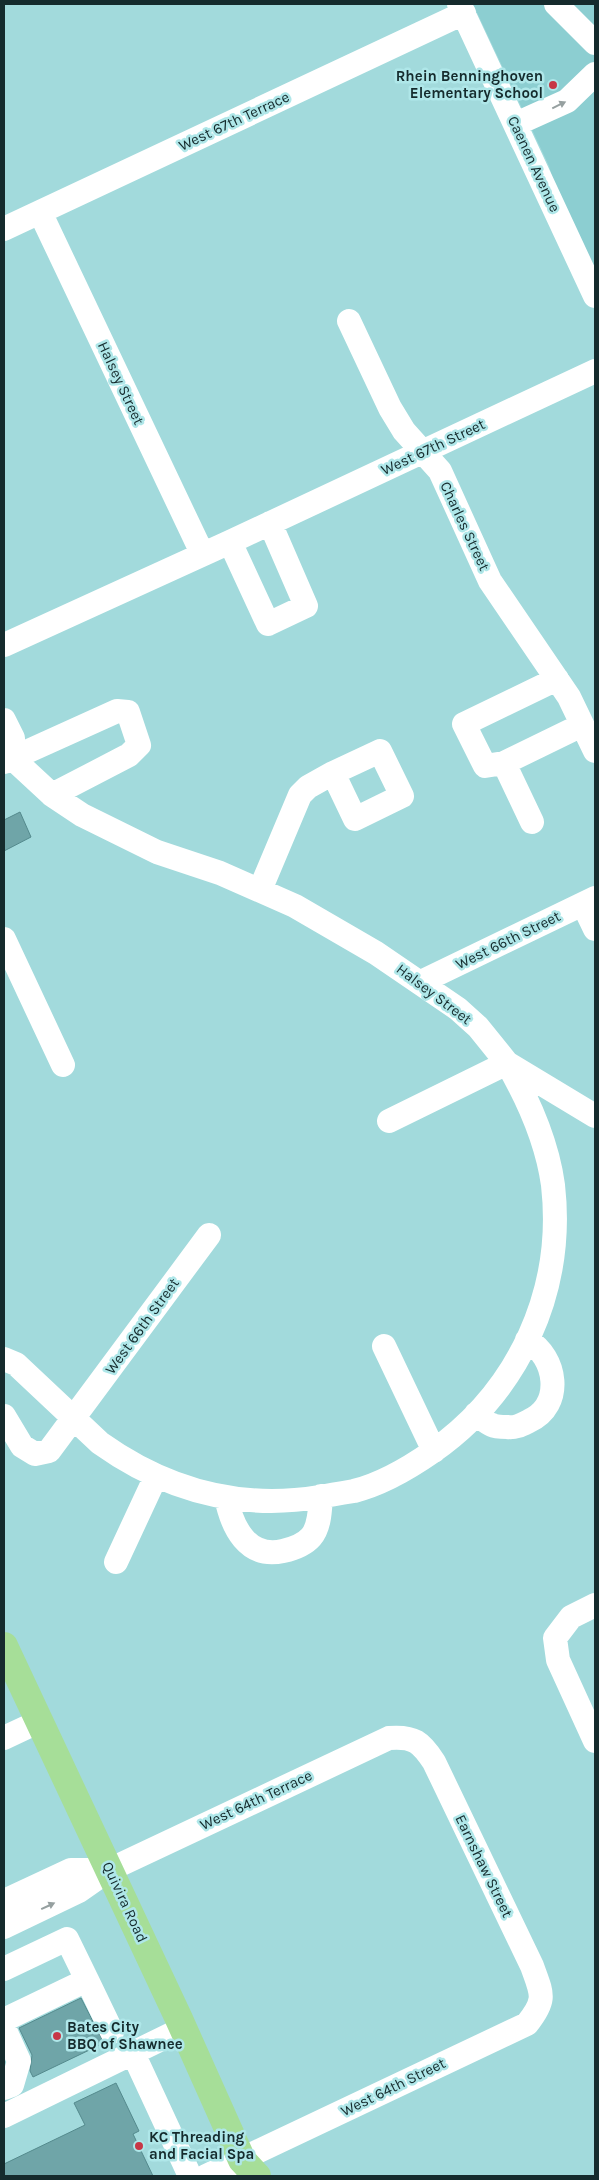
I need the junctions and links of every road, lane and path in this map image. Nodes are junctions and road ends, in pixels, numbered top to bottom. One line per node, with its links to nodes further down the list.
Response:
1 (556, 4): 3 (street)
2 (462, 8): 5 (street, Caenen Avenue); 6 (street, West 67th Terrace)
3 (595, 43)
4 (595, 74): 5 (street, one-way to 4)
5 (516, 124): 8 (street, Caenen Avenue)
6 (40, 212): 7 (street, West 67th Terrace); 14 (street, Halsey Street)
7 (4, 229)
8 (595, 296)
9 (348, 321): 11 (street, Charles Street)
10 (595, 371): 11 (street, West 67th Street)
11 (421, 453): 12 (street, West 67th Street); 16 (street, Charles Street)
12 (270, 523): 13 (street, West 67th Street); 13 (street)
13 (230, 542): 14 (street, West 67th Street)
14 (202, 553): 15 (street, West 67th Street)
15 (4, 645)
16 (557, 679): 18 (street, Charles Street); 21 (street)
17 (4, 720): 20 (street)
18 (582, 725): 19 (street, Charles Street); 21 (street)
19 (595, 751)
20 (7, 759): 23 (street, Halsey Street); 23 (street)
21 (504, 763): 24 (street)
22 (333, 773): 25 (street)
23 (52, 795): 25 (street, Halsey Street)
24 (532, 822)
25 (260, 890): 29 (street, Halsey Street)
26 (589, 901): 27 (street); 29 (street, West 66th Street)
27 (595, 930)
28 (4, 939): 31 (street)
29 (421, 982): 30 (street, Halsey Street)
30 (507, 1063): 32 (street, Halsey Street); 33 (street); 35 (street)
31 (63, 1065)
32 (595, 1116)
33 (389, 1121)
34 (209, 1235): 40 (street, West 66th Street)
35 (527, 1340): 38 (street); 38 (street)
36 (384, 1346): 41 (street)
37 (4, 1359): 40 (street)
38 (476, 1414): 41 (street)
39 (4, 1416): 40 (street, West 66th Street)
40 (75, 1419): 42 (street)
41 (434, 1451): 43 (street)
42 (156, 1476): 44 (street); 45 (street)
43 (322, 1496): 44 (street); 44 (street)
44 (226, 1498)
45 (116, 1562)
46 (595, 1605): 51 (street)
47 (7, 1662): 48 (main road, Quivira Road)
48 (40, 1721): 50 (street); 52 (main road, Quivira Road)
49 (405, 1737): 52 (street, West 64th Terrace); 57 (street, Earnshaw Street)
50 (4, 1738)
51 (595, 1741)
52 (109, 1870): 53 (street); 54 (street, West 64th Terrace, one-way to 52); 60 (main road, Quivira Road)
53 (4, 1901)
54 (4, 1927)
55 (4, 1969): 56 (street)
56 (87, 1980): 58 (street); 61 (street)
57 (539, 2008): 65 (street, West 64th Street)
58 (4, 2020)
59 (4, 2028): 63 (street)
60 (184, 2028): 62 (street); 65 (main road, Quivira Road)
61 (112, 2032)
62 (133, 2053): 64 (street); 66 (street)
63 (4, 2088)
64 (4, 2116)
65 (247, 2171): 67 (street, West 64th Street)
66 (190, 2176)
67 (206, 2176)

